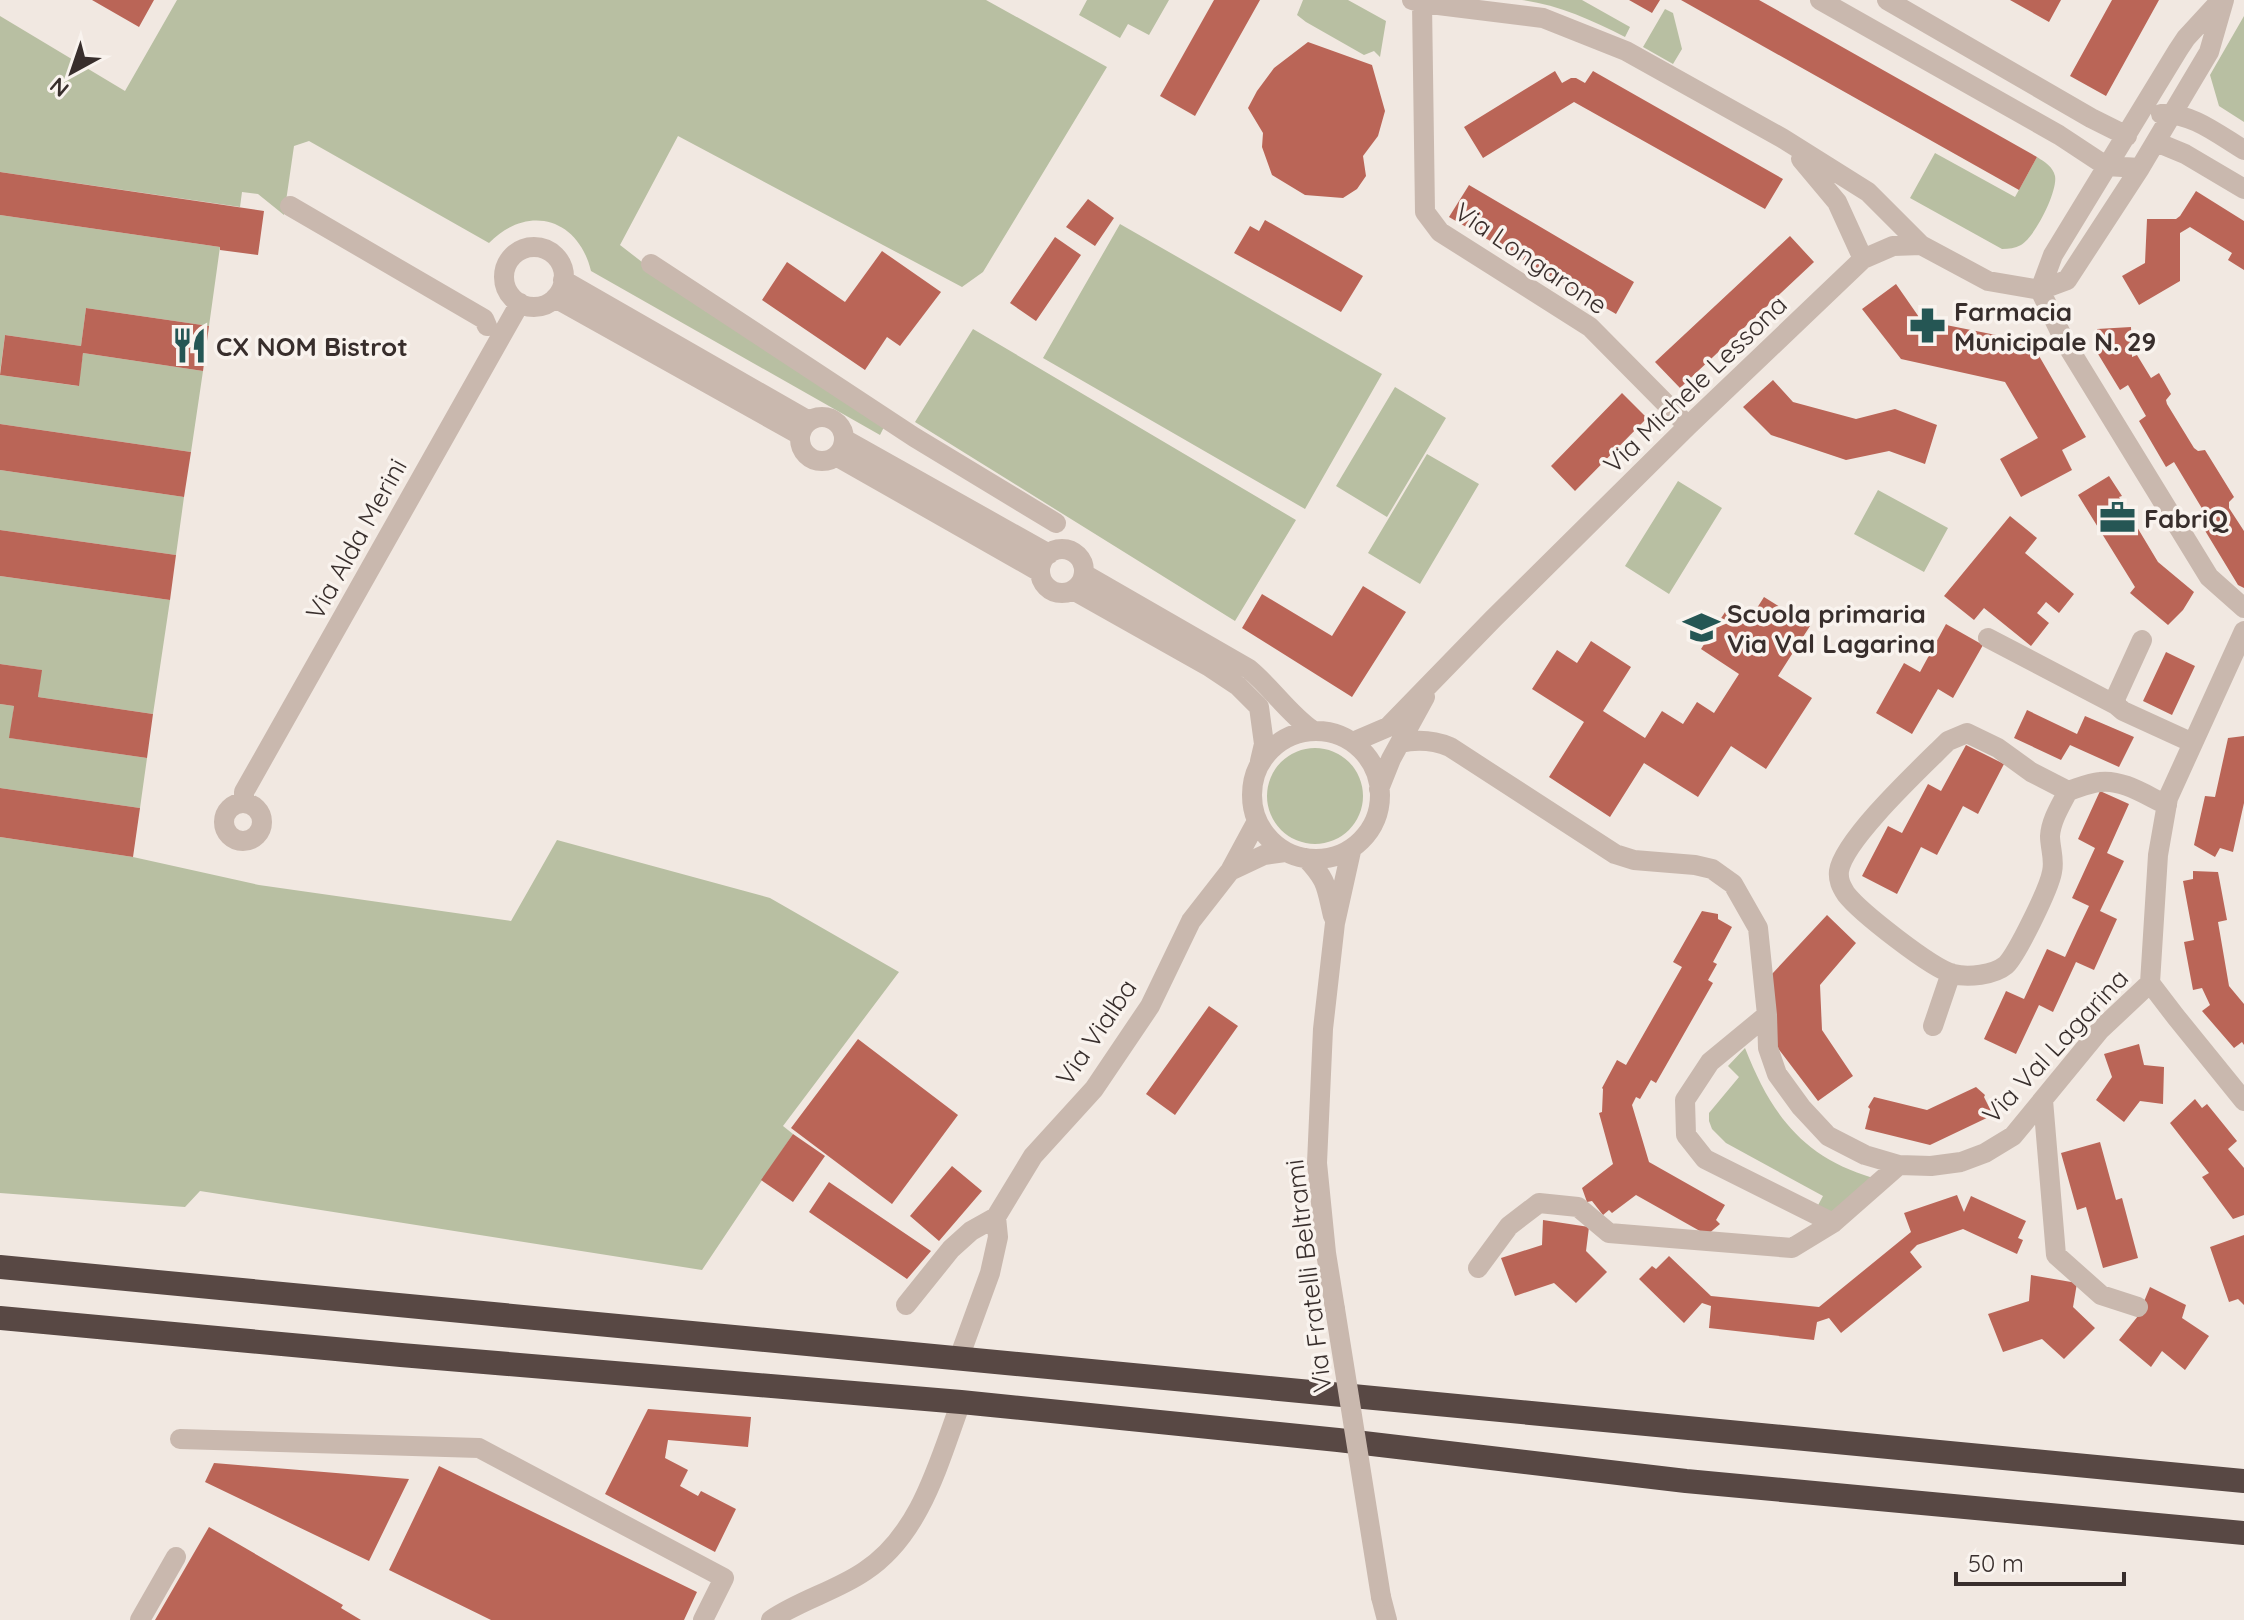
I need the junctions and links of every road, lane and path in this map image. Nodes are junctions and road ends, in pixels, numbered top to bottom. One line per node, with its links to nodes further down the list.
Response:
1 (1820, 0): 12 (street)
2 (1887, 0): 5 (street)
3 (2223, 0): 6 (street); 7 (street)
4 (1417, 2): 9 (street, Via Longarone); 23 (street, Via Longarone)
5 (1920, 8): 8 (street)
6 (2173, 113): 7 (street); 10 (street); 11 (street)
7 (2139, 115): 8 (street); 10 (street)
8 (2127, 136): 12 (street); 13 (street)
9 (1782, 138): 16 (street, Via Longarone); 17 (street, Via Longarone)
10 (2156, 142): 13 (street); 14 (street)
11 (2244, 150)
12 (2106, 166): 13 (street); 20 (street)
13 (2140, 168): 20 (street)
14 (2244, 189)
15 (290, 206): 22 (street)
16 (1921, 245): 17 (street, Via Michele Lessona); 20 (street)
17 (1863, 259): 23 (street, Via Michele Lessona)
18 (651, 264): 25 (street)
19 (559, 289): 21 (street); 21 (street); 24 (street)
20 (2040, 290): 31 (street)
21 (520, 303): 44 (street, Via Alda Merini)
22 (487, 326)
23 (1688, 426): 35 (street, Via Michele Lessona)
24 (805, 428): 26 (street); 26 (street)
25 (914, 437): 27 (street); 28 (street)
26 (840, 447): 27 (street); 29 (street)
27 (897, 468): 29 (street)
28 (1056, 523)
29 (1044, 563): 30 (street); 30 (street)
30 (1078, 582): 37 (street); 41 (street)
31 (2244, 608)
32 (2244, 631): 40 (street)
33 (1988, 638): 36 (street)
34 (2142, 640): 36 (street)
35 (1432, 683): 38 (street, Via Michele Lessona); 39 (street, Via Michele Lessona)
36 (2116, 705): 40 (street)
37 (1312, 730): 38 (street); 41 (street)
38 (1353, 742): 42 (street)
39 (1400, 743): 42 (street, Via Michele Lessona); 54 (street, Via Val Lagarina)
40 (2193, 743): 45 (street)
41 (1260, 761): 46 (street)
42 (1379, 789): 47 (street)
43 (2068, 791): 45 (street); 52 (street); 52 (street)
44 (244, 803)
45 (2167, 805): 53 (street)
46 (1257, 821): 48 (street); 50 (street, Via Vialba)
47 (1351, 851): 49 (street); 51 (street, Via Fratelli Beltrami)
48 (1285, 852): 49 (street); 50 (street, Via Vialba)
49 (1306, 858): 51 (street, Via Fratelli Beltrami)
50 (1230, 871): 59 (street, Via Vialba)
51 (1335, 923): 75 (street, Via Fratelli Beltrami, bridge)
52 (1951, 973): 55 (street)
53 (2150, 983): 56 (street, Via Val Lagarina); 57 (street, Via Val Lagarina)
54 (1767, 1015): 58 (street, Via Val Lagarina); 60 (street)
55 (1933, 1026)
56 (2043, 1100): 58 (street, Via Val Lagarina); 64 (street)
57 (2244, 1101)
58 (1899, 1165): 60 (street)
59 (996, 1217): 63 (street); 66 (street)
60 (1833, 1223): 62 (street)
61 (0, 1267): 66 (highway)
62 (1478, 1268)
63 (906, 1305)
64 (2138, 1307)
65 (0, 1318): 67 (highway)
66 (959, 1358): 69 (highway)
67 (961, 1402): 70 (highway); 74 (street)
68 (180, 1439): 73 (street)
69 (2244, 1481)
70 (2244, 1533)
71 (176, 1557): 72 (street)
72 (140, 1620)
73 (703, 1620)
74 (771, 1620)
75 (1387, 1620)

